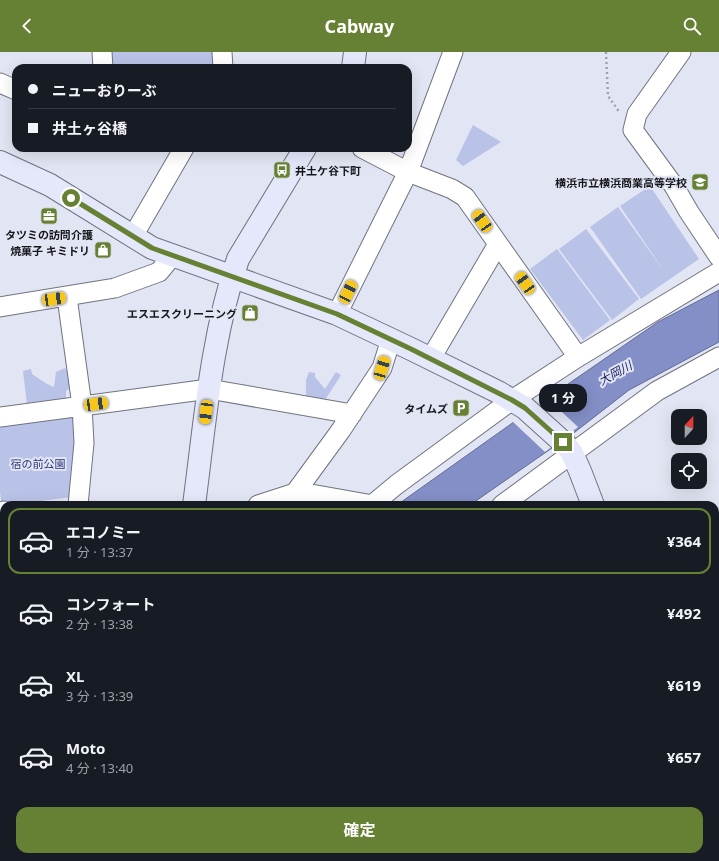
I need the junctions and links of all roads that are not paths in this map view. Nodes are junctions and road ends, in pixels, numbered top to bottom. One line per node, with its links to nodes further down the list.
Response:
1 (102, 52): 6 (street)
2 (222, 52): 7 (street)
3 (355, 52): 8 (street)
4 (452, 52): 15 (street)
5 (681, 52): 19 (street)
6 (103, 64)
7 (222, 64)
8 (354, 64)
9 (0, 83): 10 (street)
10 (12, 88)
11 (182, 152): 16 (street)
12 (303, 152): 21 (street)
13 (370, 152): 15 (street)
14 (0, 162): 16 (street)
15 (408, 172): 17 (street); 24 (street)
16 (134, 236): 18 (street)
17 (498, 244): 26 (street); 28 (street)
18 (173, 255): 21 (street); 22 (street)
19 (719, 257)
20 (719, 272): 26 (street)
21 (232, 277): 24 (street); 29 (street)
22 (67, 297): 23 (street); 31 (street)
23 (0, 307)
24 (337, 314): 25 (street)
25 (391, 339): 28 (street); 32 (street)
26 (578, 357): 30 (street)
27 (719, 357): 34 (street)
28 (431, 358): 30 (street)
29 (209, 389): 31 (street); 32 (street); 37 (street)
30 (518, 404): 34 (street); 40 (street)
31 (82, 406): 33 (street); 36 (street)
32 (352, 414): 35 (street)
33 (0, 417)
34 (568, 448): 41 (street); 42 (street)
35 (295, 493): 38 (street); 39 (street)
36 (73, 501)
37 (195, 501)
38 (270, 501)
39 (350, 501)
40 (378, 501)
41 (507, 501)
42 (591, 501)

